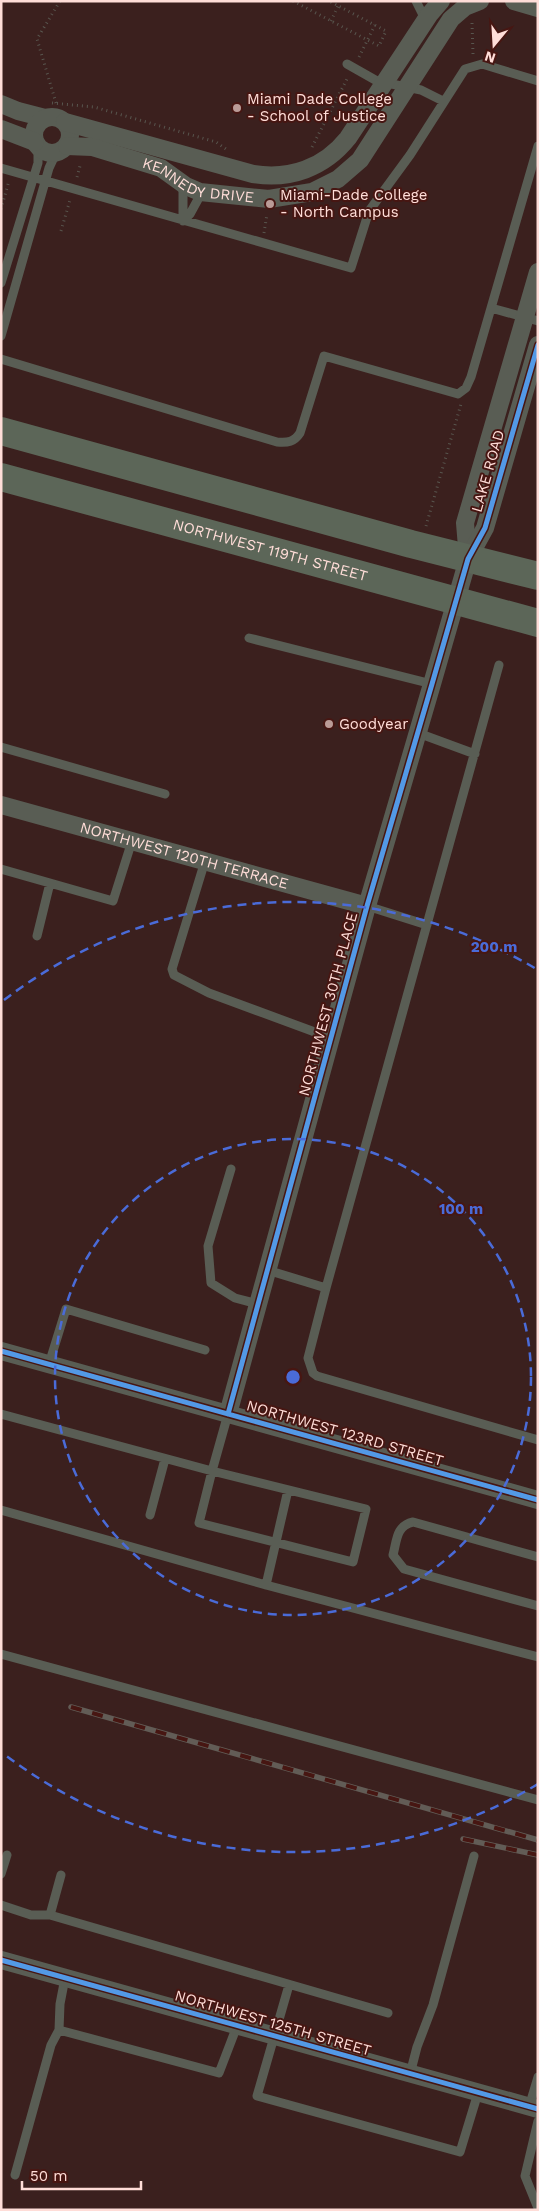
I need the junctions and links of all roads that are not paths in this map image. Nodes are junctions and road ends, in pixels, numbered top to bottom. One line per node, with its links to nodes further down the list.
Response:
1 (416, 1): 6 (lane)
2 (441, 1): 6 (street, KENNEDY DRIVE)
3 (514, 1): 5 (street)
4 (475, 8): 10 (street, KENNEDY DRIVE)
5 (538, 8)
6 (426, 21): 9 (street, KENNEDY DRIVE)
7 (351, 67): 9 (lane)
8 (538, 80): 11 (lane)
9 (385, 82): 10 (lane); 20 (street, KENNEDY DRIVE)
10 (407, 87): 11 (lane); 25 (street, KENNEDY DRIVE)
11 (443, 101): 26 (lane)
12 (1, 104): 13 (street, KENNEDY DRIVE)
13 (46, 110): 14 (street, KENNEDY DRIVE); 16 (street)
14 (65, 122): 18 (street); 20 (street, KENNEDY DRIVE)
15 (1, 129): 16 (street, KENNEDY DRIVE)
16 (37, 145): 18 (street, KENNEDY DRIVE); 21 (lane)
17 (538, 146): 30 (lane)
18 (62, 150): 22 (lane); 23 (street, KENNEDY DRIVE)
19 (1, 168): 21 (lane)
20 (233, 170): 25 (street)
21 (33, 177): 22 (lane); 27 (lane)
22 (46, 180): 26 (lane); 32 (lane)
23 (183, 185): 24 (street, KENNEDY DRIVE); 26 (lane)
24 (202, 192): 25 (street, KENNEDY DRIVE); 26 (lane)
25 (227, 194)
26 (183, 221)
27 (7, 264): 29 (lane)
28 (538, 272): 31 (street, LAKE ROAD)
29 (1, 283)
30 (491, 308): 31 (lane); 34 (lane)
31 (531, 319): 37 (street, LAKE ROAD)
32 (1, 336)
33 (538, 345): 37 (street, LAKE ROAD)
34 (1, 359)
35 (1, 431): 37 (highway)
36 (1, 477): 39 (highway, NORTHWEST 119TH STREET)
37 (468, 559): 38 (highway); 39 (street, LAKE ROAD)
38 (538, 576)
39 (456, 602): 40 (highway, NORTHWEST 119TH STREET); 43 (street, NORTHWEST 30TH PLACE)
40 (538, 623)
41 (249, 638): 43 (lane)
42 (499, 664): 46 (lane)
43 (432, 684): 44 (street, NORTHWEST 30TH PLACE)
44 (418, 733): 46 (lane); 53 (street, NORTHWEST 30TH PLACE)
45 (1, 747): 47 (lane)
46 (475, 754): 54 (lane)
47 (165, 794)
48 (1, 805): 49 (street, NORTHWEST 120TH TERRACE)
49 (132, 841): 50 (street, NORTHWEST 120TH TERRACE); 52 (lane)
50 (205, 861): 53 (street, NORTHWEST 120TH TERRACE); 56 (lane)
51 (1, 869): 52 (lane)
52 (50, 883): 55 (lane)
53 (367, 906): 54 (lane); 56 (street, NORTHWEST 30TH PLACE)
54 (427, 925): 59 (lane)
55 (37, 936)
56 (331, 1038): 58 (street, NORTHWEST 30TH PLACE)
57 (231, 1169): 60 (lane)
58 (267, 1270): 59 (lane); 60 (street, NORTHWEST 30TH PLACE)
59 (326, 1288): 66 (lane)
60 (258, 1304): 65 (street, NORTHWEST 30TH PLACE)
61 (205, 1350): 63 (lane)
62 (1, 1351): 63 (street, NORTHWEST 123RD STREET)
63 (49, 1364): 65 (street, NORTHWEST 123RD STREET)
64 (1, 1414): 67 (lane)
65 (228, 1414): 68 (lane); 70 (street, NORTHWEST 123RD STREET)
66 (538, 1440)
67 (165, 1459): 68 (lane); 72 (lane)
68 (212, 1471): 69 (lane); 73 (lane)
69 (288, 1490): 73 (lane); 73 (lane)
70 (538, 1500)
71 (1, 1510): 75 (lane)
72 (150, 1515)
73 (277, 1543): 75 (lane)
74 (538, 1557): 76 (lane)
75 (266, 1585): 78 (lane)
76 (538, 1606)
77 (1, 1654): 79 (lane)
78 (538, 1657)
79 (538, 1800)
80 (7, 1855): 82 (lane)
81 (474, 1856): 93 (lane)
82 (1, 1874)
83 (61, 1875): 85 (lane)
84 (1, 1906): 85 (lane)
85 (50, 1916): 88 (lane)
86 (1, 1960): 87 (street, NORTHWEST 125TH STREET)
87 (65, 1978): 90 (street, NORTHWEST 125TH STREET); 91 (lane)
88 (289, 1985): 89 (lane); 92 (lane)
89 (388, 2013)
90 (238, 2026): 91 (lane); 92 (street, NORTHWEST 125TH STREET)
91 (59, 2030): 97 (lane)
92 (275, 2036): 93 (street, NORTHWEST 125TH STREET); 95 (lane)
93 (410, 2074): 95 (street, NORTHWEST 125TH STREET)
94 (538, 2077): 96 (lane)
95 (478, 2093): 96 (street, NORTHWEST 125TH STREET)
96 (535, 2112): 98 (lane)
97 (15, 2175)
98 (538, 2208)

